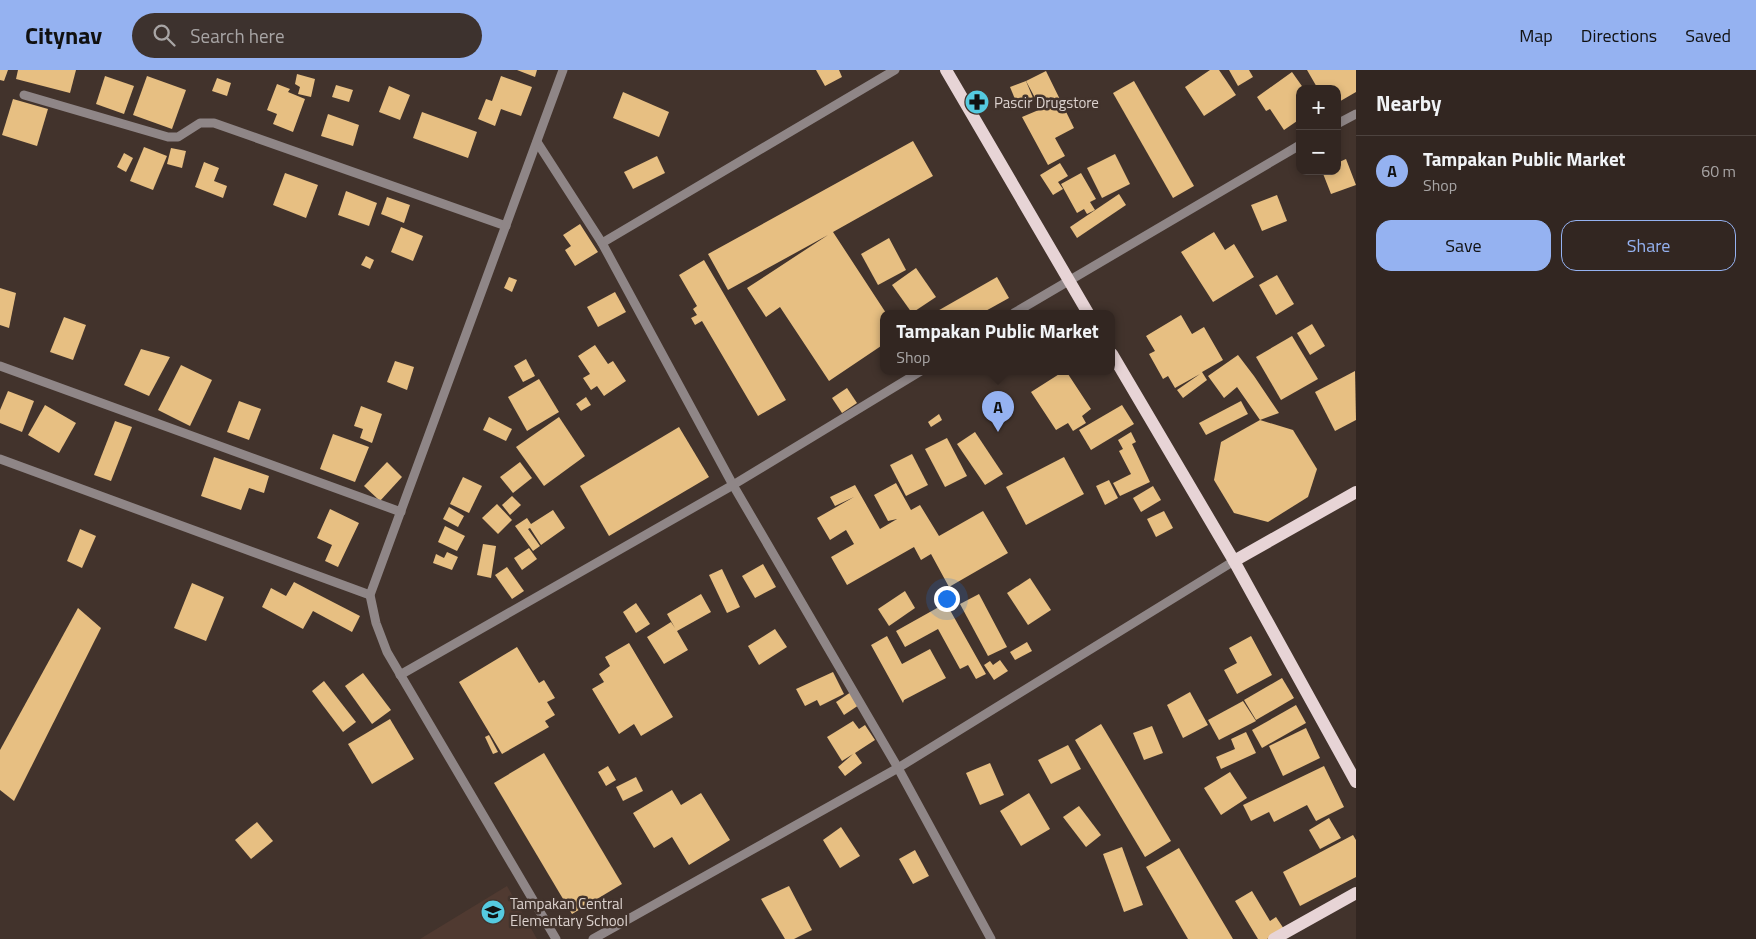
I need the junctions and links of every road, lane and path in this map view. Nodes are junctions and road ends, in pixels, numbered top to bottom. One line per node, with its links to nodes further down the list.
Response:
1 (563, 70): 7 (street)
2 (894, 70): 10 (street)
3 (946, 70): 11 (main road)
4 (24, 95): 9 (street)
5 (1356, 114): 6 (street)
6 (1341, 122)
7 (537, 142): 9 (street); 10 (street)
8 (1296, 147): 11 (street)
9 (506, 226): 20 (street)
10 (602, 243): 18 (street)
11 (1068, 280): 12 (street); 13 (main road)
12 (1019, 310)
13 (1086, 310)
14 (1115, 359): 21 (main road)
15 (0, 366): 20 (street)
16 (913, 375): 18 (street)
17 (0, 459): 22 (street)
18 (733, 486): 23 (street); 24 (street)
19 (1356, 492): 21 (main road)
20 (401, 512): 22 (street)
21 (1234, 561): 24 (street); 25 (main road)
22 (370, 595): 23 (street)
23 (400, 675): 27 (street)
24 (898, 768): 28 (street); 29 (street)
25 (1356, 782)
26 (1356, 893): 30 (main road)
27 (556, 939)
28 (593, 939)
29 (991, 939)
30 (1274, 939)

